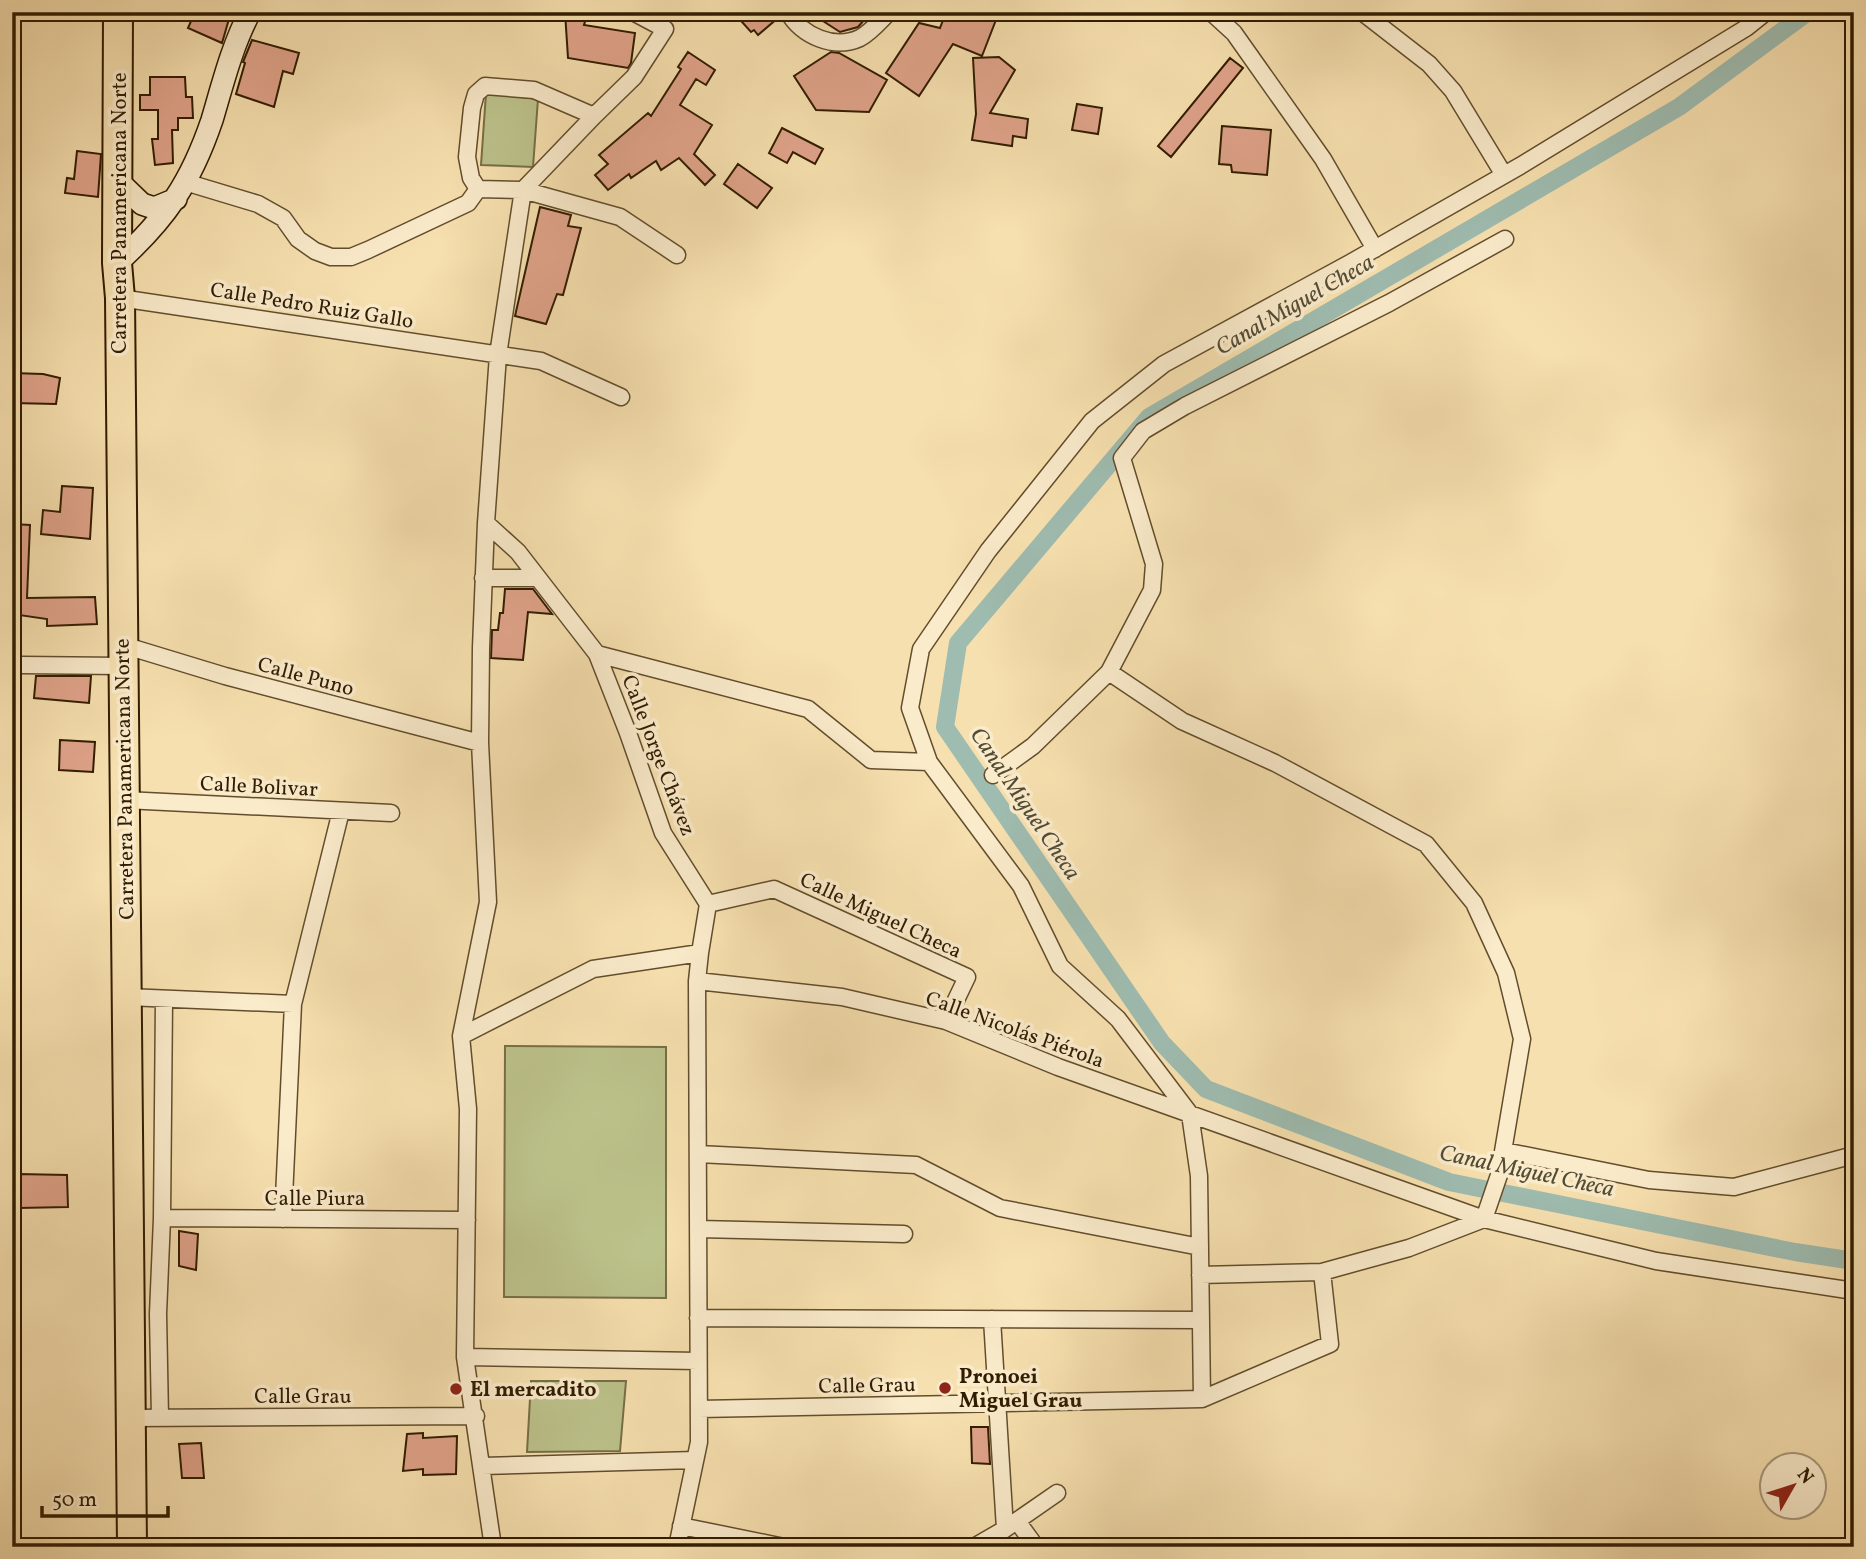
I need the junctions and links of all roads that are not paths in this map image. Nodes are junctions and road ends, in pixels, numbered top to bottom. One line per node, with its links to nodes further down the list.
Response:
1 (118, 12): 11 (highway, Carretera Panamericana Norte)
2 (250, 12): 14 (street)
3 (633, 12): 9 (street)
4 (788, 12): 5 (street)
5 (889, 12)
6 (1362, 12): 10 (street)
7 (1766, 12): 10 (street)
8 (1215, 14): 16 (street)
9 (594, 116): 12 (street); 13 (street)
10 (1504, 175): 16 (street)
11 (117, 180): 14 (street); 18 (highway, Carretera Panamericana Norte)
12 (478, 189): 13 (street); 14 (street)
13 (523, 190): 17 (street); 20 (street)
14 (180, 191): 18 (street)
15 (1505, 239): 29 (street)
16 (1375, 249): 31 (street)
17 (677, 255)
18 (117, 263): 19 (highway, Carretera Panamericana Norte)
19 (120, 298): 20 (street, Calle Pedro Ruiz Gallo); 27 (highway, Carretera Panamericana Norte)
20 (498, 355): 21 (street, Calle Pedro Ruiz Gallo); 22 (street)
21 (621, 397)
22 (486, 523): 23 (street, Calle Jorge Chávez); 24 (street)
23 (518, 552): 24 (street); 25 (street, Calle Jorge Chávez)
24 (483, 571): 25 (street); 30 (street)
25 (538, 578): 26 (street, Calle Jorge Chávez)
26 (597, 654): 31 (street); 36 (street, Calle Jorge Chávez)
27 (123, 655): 28 (street, Calle Puno); 30 (street, Calle Puno); 33 (highway, Carretera Panamericana Norte)
28 (20, 666)
29 (1109, 672): 32 (street); 45 (street)
30 (481, 743): 43 (street)
31 (929, 762): 44 (street)
32 (993, 775)
33 (124, 800): 34 (street, Calle Bolivar); 39 (highway, Carretera Panamericana Norte)
34 (341, 811): 35 (street, Calle Bolivar); 41 (street)
35 (391, 813)
36 (708, 904): 37 (street); 42 (street, Calle Miguel Checa)
37 (701, 953): 38 (street); 43 (street)
38 (697, 981): 42 (street, Calle Nicolás Piérola); 46 (street)
39 (127, 997): 40 (street); 67 (highway, Carretera Panamericana Norte)
40 (164, 999): 41 (street); 48 (street)
41 (293, 1004): 49 (street)
42 (946, 1021): 44 (street, Calle Nicolás Piérola)
43 (461, 1036): 51 (street)
44 (1190, 1114): 50 (street, Calle Nicolás Piérola); 54 (street)
45 (1504, 1151): 47 (street); 50 (street)
46 (698, 1154): 52 (street); 54 (street)
47 (1854, 1154)
48 (162, 1217): 49 (street, Calle Piura); 68 (street)
49 (283, 1219): 51 (street, Calle Piura)
50 (1484, 1219): 55 (street); 57 (street, Calle Nicolás Piérola)
51 (467, 1220): 61 (street)
52 (698, 1229): 53 (street); 58 (street)
53 (904, 1234)
54 (1200, 1247): 56 (street)
55 (1322, 1272): 56 (street); 63 (street, Calle Grau)
56 (1200, 1275): 60 (street)
57 (1854, 1291)
58 (698, 1318): 59 (street); 62 (street)
59 (992, 1319): 60 (street); 64 (street)
60 (1201, 1320): 63 (street)
61 (466, 1357): 62 (street); 66 (street)
62 (698, 1361): 65 (street)
63 (1202, 1399): 64 (street, Calle Grau)
64 (998, 1404): 65 (street, Calle Grau); 72 (street)
65 (699, 1409): 69 (street)
66 (475, 1416): 68 (street, Calle Grau); 70 (street)
67 (130, 1418): 68 (street, Calle Grau); 74 (highway, Carretera Panamericana Norte)
68 (160, 1418)
69 (695, 1460): 70 (street); 73 (street)
70 (482, 1466): 75 (street)
71 (1057, 1493): 72 (street)
72 (1011, 1525): 78 (street); 79 (street)
73 (681, 1526): 76 (street); 77 (street)
74 (132, 1547)
75 (493, 1547)
76 (677, 1547)
77 (784, 1547)
78 (974, 1547)
79 (1036, 1547)

